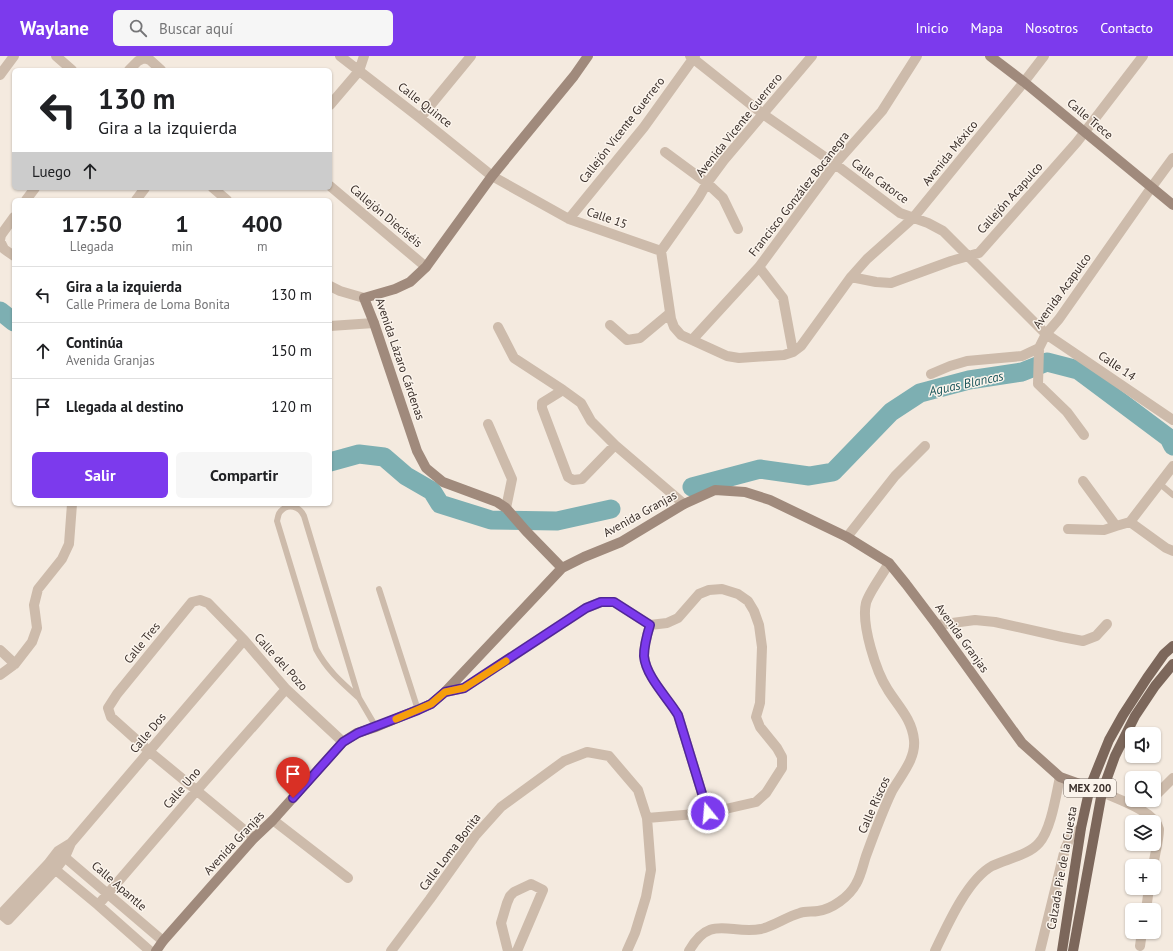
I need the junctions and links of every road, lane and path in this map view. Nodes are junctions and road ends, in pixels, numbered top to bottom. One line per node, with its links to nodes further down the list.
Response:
1 (14, 56): 17 (street)
2 (56, 56): 13 (street)
3 (340, 56): 16 (street, Calle Quince)
4 (364, 56): 16 (street)
5 (471, 56): 21 (street)
6 (588, 56): 26 (main road, Avenida Lázaro Cárdenas)
7 (812, 56): 20 (street, Avenida Vicente Guerrero)
8 (917, 56): 25 (street, Francisco González Bocanegra)
9 (990, 56): 18 (main road, Calle Trece)
10 (1044, 56): 18 (street, Avenida México)
11 (1143, 56): 22 (street, Callejón Acapulco)
12 (693, 57): 20 (street, Calle Catorce); 34 (street, Callejón Vicente Guerrero)
13 (70, 68)
14 (131, 68): 15 (street)
15 (159, 68)
16 (359, 71): 19 (street); 21 (street, Calle Quince)
17 (0, 75)
18 (1024, 82): 22 (main road, Calle Trece); 33 (street, Avenida México)
19 (332, 103)
20 (763, 114): 25 (street, Calle Catorce); 27 (street, Avenida Vicente Guerrero)
21 (420, 118): 26 (street, Calle Quince)
22 (1085, 131): 29 (main road, Calle Trece); 40 (street, Callejón Acapulco)
23 (665, 152): 27 (street)
24 (1173, 158): 29 (street, Avenida Acapulco)
25 (835, 164): 33 (street, Calle Catorce); 42 (street, Francisco González Bocanegra)
26 (492, 176): 34 (street, Calle 15); 41 (main road, Avenida Lázaro Cárdenas)
27 (707, 183): 36 (street); 38 (street, Avenida Vicente Guerrero)
28 (332, 188): 41 (street, Callejón Dieciséis)
29 (1151, 188): 32 (main road, Calle Trece); 51 (street, Avenida Acapulco)
30 (215, 190): 31 (street)
31 (225, 198)
32 (1173, 205)
33 (913, 218): 40 (street, Calle Catorce); 43 (street, Avenida México)
34 (569, 219): 38 (street, Calle 15)
35 (12, 220): 37 (street)
36 (738, 229)
37 (0, 240): 39 (street)
38 (662, 251): 46 (street)
39 (12, 255)
40 (968, 256): 43 (street, Callejón Acapulco); 51 (street, Calle Catorce)
41 (426, 267): 45 (main road, Avenida Lázaro Cárdenas)
42 (759, 267): 52 (street, Francisco González Bocanegra); 54 (street)
43 (851, 277): 54 (street, Avenida México)
44 (332, 287): 45 (street)
45 (364, 298): 47 (main road, Avenida Lázaro Cárdenas)
46 (670, 313): 48 (street); 52 (street)
47 (374, 323): 49 (street); 68 (main road, Avenida Lázaro Cárdenas)
48 (610, 325)
49 (332, 326)
50 (498, 327): 56 (street)
51 (1046, 334): 53 (street, Avenida Acapulco); 57 (street, Calle 14)
52 (692, 340): 54 (street)
53 (1039, 348): 55 (street, Avenida Acapulco); 59 (street)
54 (793, 352)
55 (930, 374)
56 (563, 390): 60 (street); 60 (street)
57 (1173, 420)
58 (488, 424): 68 (street)
59 (1084, 435)
60 (615, 445): 66 (street)
61 (925, 446): 72 (street)
62 (1171, 469): 64 (street)
63 (1083, 481): 70 (street)
64 (1160, 484): 65 (lane); 69 (street)
65 (1173, 495)
66 (684, 504): 72 (main road, Avenida Granjas); 75 (main road, Avenida Granjas)
67 (72, 506): 84 (street)
68 (506, 508): 75 (main road, Avenida Lázaro Cárdenas)
69 (1130, 522): 70 (street); 73 (street)
70 (1116, 526): 71 (street)
71 (1068, 529)
72 (847, 537): 74 (main road, Avenida Granjas)
73 (1173, 551)
74 (889, 563): 80 (main road, Avenida Granjas); 122 (street, Calle Riscos)
75 (562, 568): 88 (main road, Avenida Granjas)
76 (378, 589): 90 (lane)
77 (200, 600): 81 (street, Calle del Pozo); 93 (street, Calle Tres)
78 (1107, 624): 80 (street)
79 (650, 625): 88 (street); 102 (street); 102 (street)
80 (937, 625): 94 (main road, Avenida Granjas)
81 (244, 640): 87 (street, Calle del Pozo); 93 (street, Calle Dos)
82 (1173, 646): 96 (main road, Calzada Pie de la Cuesta / MEX 200)
83 (0, 650): 84 (street)
84 (15, 664): 86 (street)
85 (1173, 664): 99 (main road, Calzada Pie de la Cuesta / MEX 200)
86 (0, 675)
87 (286, 689): 92 (street, Calle del Pozo); 97 (street, Calle Uno)
88 (445, 692): 90 (main road, Avenida Granjas)
89 (359, 698): 89 (lane); 91 (lane)
90 (418, 710): 91 (main road, Avenida Granjas)
91 (376, 727): 92 (main road, Avenida Granjas)
92 (343, 742): 104 (main road, Avenida Granjas)
93 (150, 752): 97 (street); 107 (street, Calle Dos)
94 (1060, 777): 96 (main road, Avenida Granjas); 123 (street)
95 (1173, 778): 98 (street)
96 (1090, 787): 99 (main road, Avenida Granjas); 105 (main road, Calzada Pie de la Cuesta / MEX 200)
97 (196, 790): 106 (street); 111 (street, Calle Uno)
98 (1161, 790)
99 (1102, 792): 101 (street); 126 (main road, Calzada Pie de la Cuesta / MEX 200)
100 (1144, 807): 101 (street)
101 (1141, 810): 108 (street)
102 (708, 813): 103 (street)
103 (647, 818): 118 (street, Calle Loma Bonita); 121 (street, Calle Loma Bonita)
104 (274, 820): 106 (main road, Avenida Granjas); 110 (street)
105 (1081, 828): 124 (street); 125 (main road, Calzada Pie de la Cuesta / MEX 200)
106 (254, 838): 114 (main road, Avenida Granjas)
107 (62, 854): 109 (street, Calle Dos); 111 (street, Calle Apantle)
108 (1154, 859)
109 (52, 867): 109 (street); 112 (street)
110 (348, 878)
111 (108, 894): 112 (street, Calle Uno); 114 (street, Calle Apantle)
112 (98, 906): 116 (street)
113 (1141, 939): 115 (street)
114 (163, 941): 117 (main road, Avenida Granjas)
115 (1140, 946)
116 (150, 951)
117 (156, 951)
118 (391, 951)
119 (508, 951): 120 (street)
120 (517, 951)
121 (627, 951)
122 (689, 951)
123 (935, 951)
124 (1040, 951)
125 (1062, 951)
126 (1073, 951)

